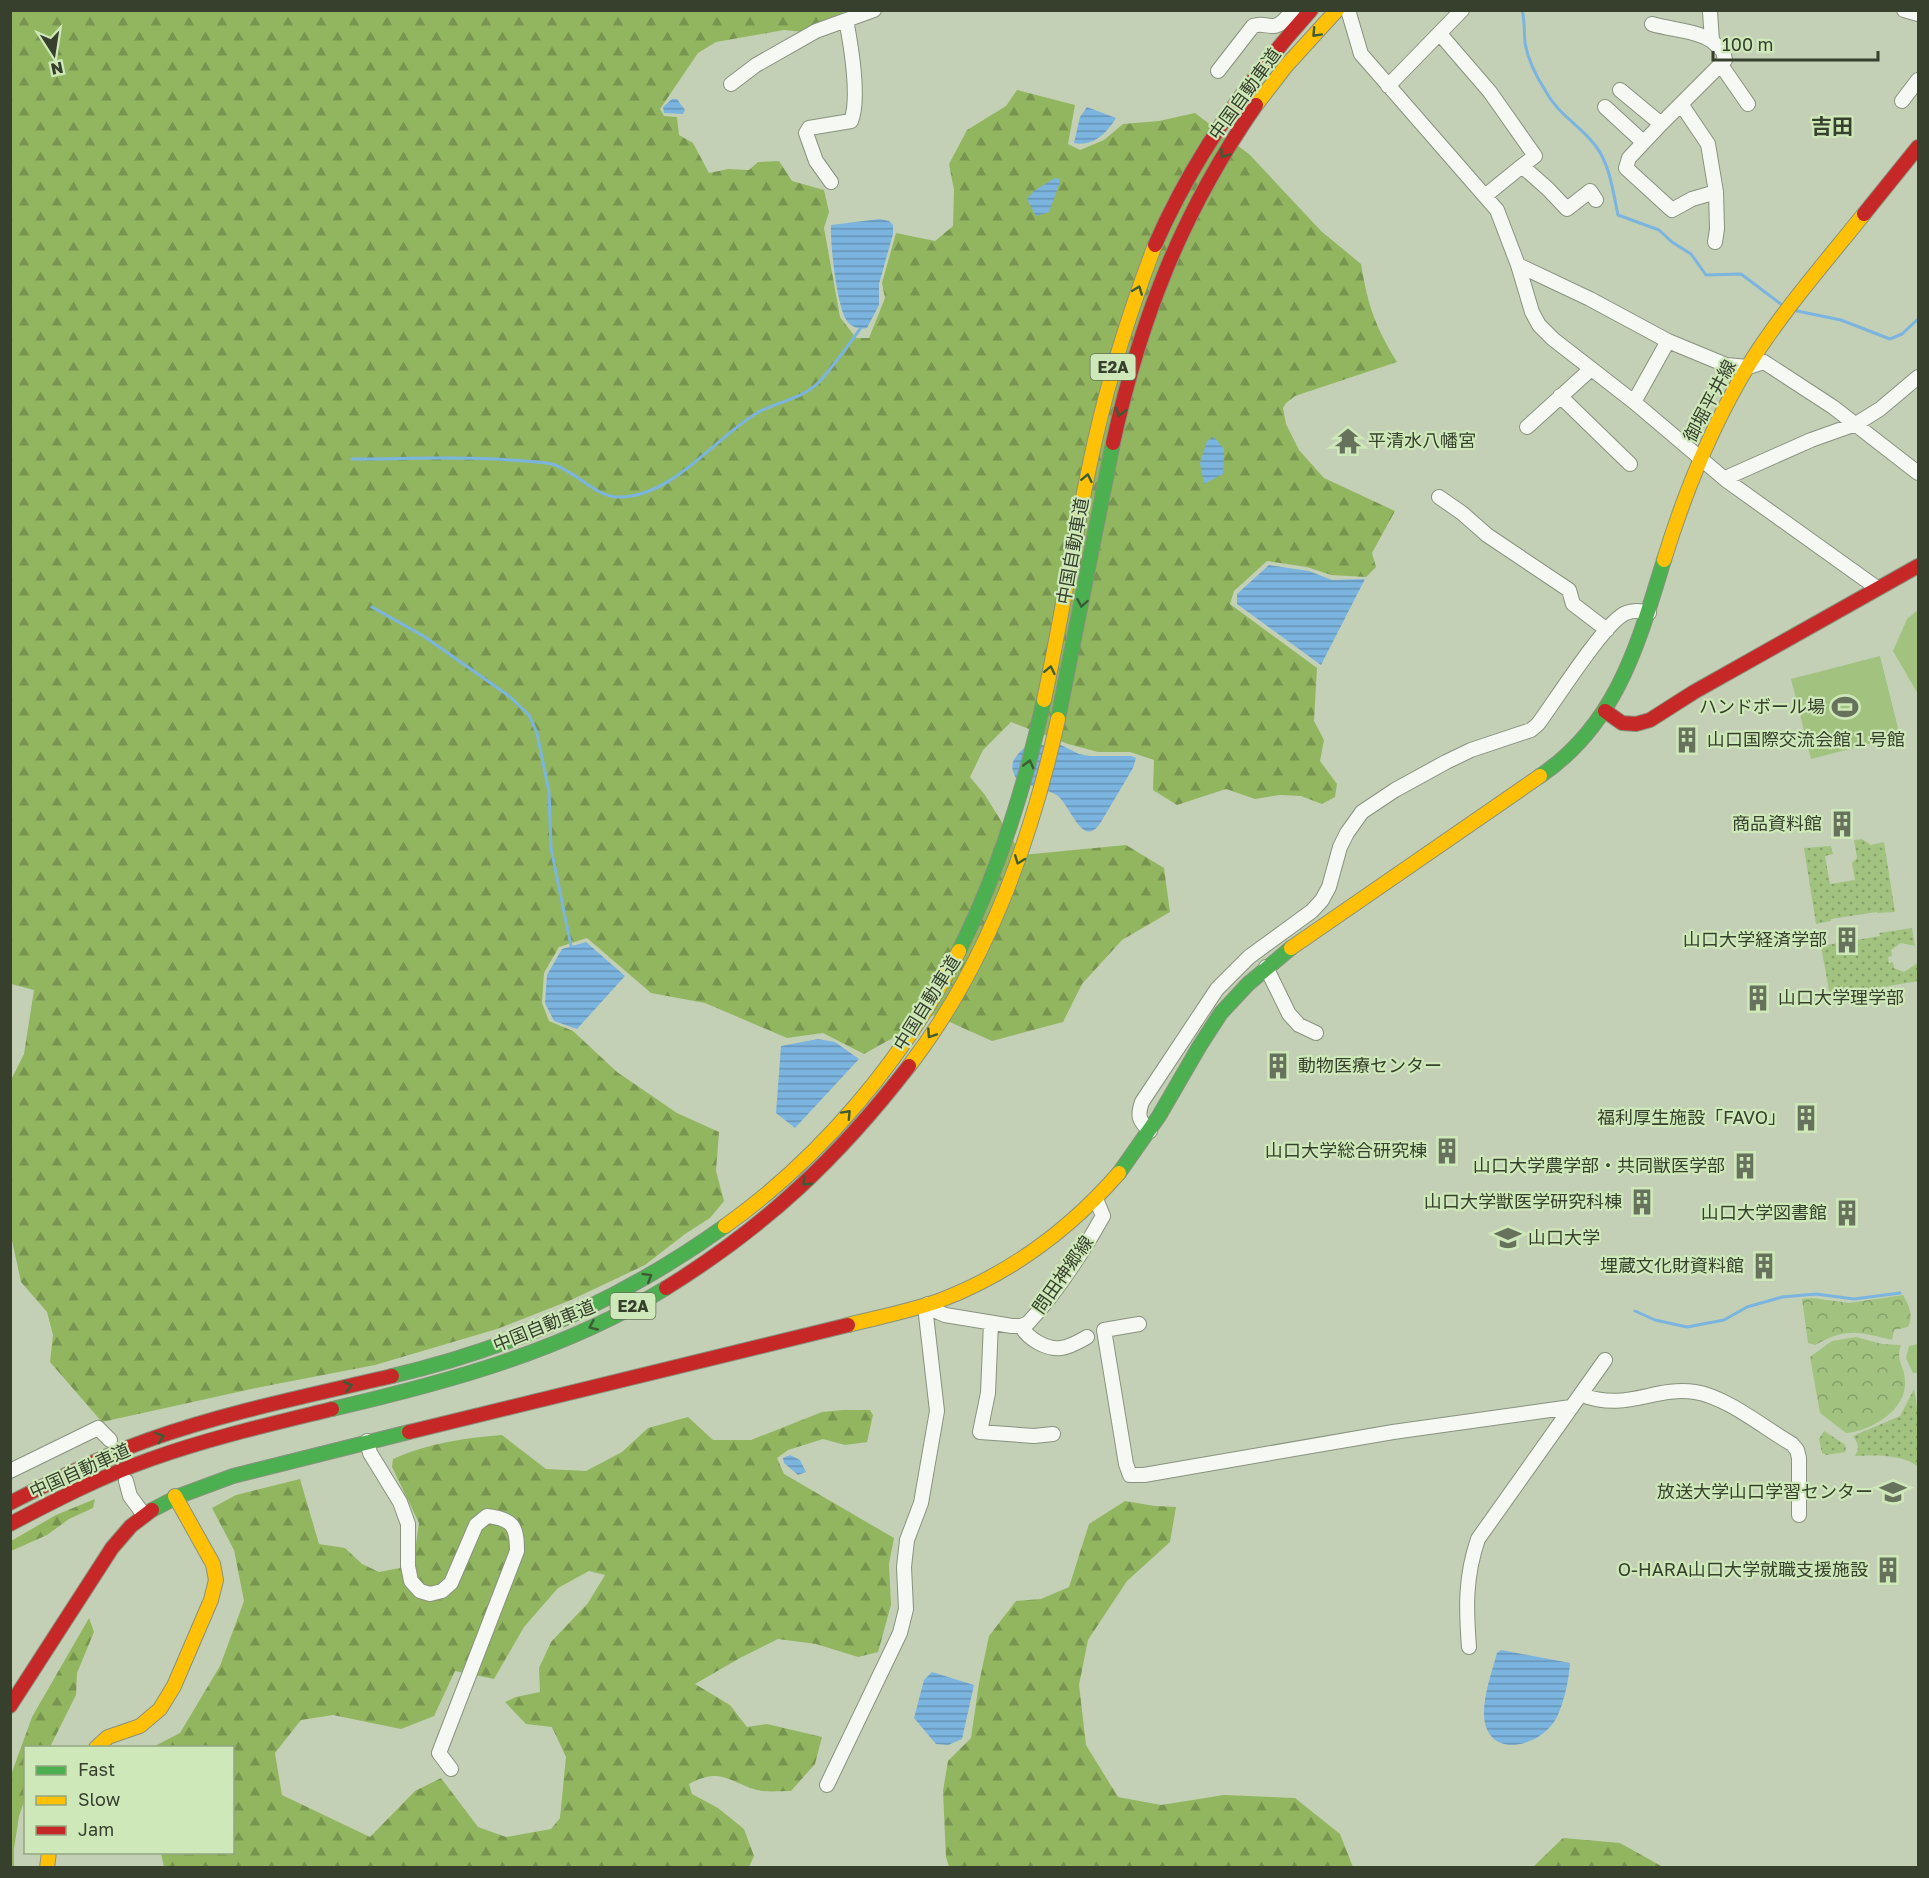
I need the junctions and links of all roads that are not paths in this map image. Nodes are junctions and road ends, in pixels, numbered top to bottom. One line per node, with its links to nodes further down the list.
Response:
1 (874, 10): 10 (street)
2 (1293, 10): 15 (street)
3 (1311, 10): 70 (main road, 中国自動車道 / E2A, one-way to 3)
4 (1337, 10): 73 (main road, 中国自動車道 / E2A, one-way to 73)
5 (1348, 10): 18 (street)
6 (1462, 10): 12 (street)
7 (1904, 10): 9 (street)
8 (1709, 11): 13 (street)
9 (1918, 14)
10 (846, 20): 17 (street); 28 (street)
11 (1652, 24): 13 (street)
12 (1440, 34): 18 (street); 27 (street)
13 (1712, 40): 14 (street)
14 (1721, 66): 21 (street); 22 (street)
15 (1218, 71)
16 (1918, 80): 20 (street)
17 (731, 84)
18 (1388, 86): 30 (street)
19 (1620, 90): 24 (street)
20 (1902, 101)
21 (1681, 104): 24 (street); 29 (street)
22 (1748, 104)
23 (1605, 107): 25 (street)
24 (1661, 124): 25 (street)
25 (1643, 142): 29 (street)
26 (1918, 147): 35 (main road, 御堀平井線)
27 (1522, 166): 30 (street); 31 (street)
28 (831, 182)
29 (1716, 192): 32 (street)
30 (1485, 196): 33 (street)
31 (1596, 200)
32 (1715, 242)
33 (1518, 265): 34 (street); 36 (street)
34 (1668, 341): 35 (street); 39 (street)
35 (1748, 367): 40 (street); 42 (main road, 御堀平井線)
36 (1591, 369): 38 (street); 39 (street)
37 (1918, 377): 40 (street)
38 (1560, 396): 41 (street); 43 (street)
39 (1634, 402): 42 (street)
40 (1856, 424): 44 (street); 45 (street)
41 (1527, 427)
42 (1701, 458): 45 (street); 49 (main road, 御堀平井線)
43 (1630, 464)
44 (1918, 473)
45 (1726, 480): 48 (street)
46 (1439, 497): 50 (street)
47 (1918, 566): 48 (main road)
48 (1876, 588): 51 (main road)
49 (1649, 613): 50 (street); 51 (main road, 御堀平井線)
50 (1607, 630): 54 (street)
51 (1605, 711): 52 (main road, 御堀平井線)
52 (1266, 967): 53 (street); 54 (main road, 御堀平井線)
53 (1316, 1033)
54 (1150, 1131): 55 (main road, 御堀平井線)
55 (1096, 1199): 56 (main road, 御堀平井線); 59 (street, 問田神郷線)
56 (928, 1306): 57 (street, 問田神郷線); 66 (main road, 御堀平井線); 78 (street)
57 (991, 1323): 59 (street, 問田神郷線); 64 (street)
58 (1139, 1324): 63 (street)
59 (1021, 1326): 60 (street)
60 (1087, 1336)
61 (1605, 1360): 62 (street)
62 (1582, 1395): 63 (street); 72 (street)
63 (1571, 1407): 74 (street)
64 (1053, 1434)
65 (110, 1440): 67 (street)
66 (367, 1441): 69 (main road, 御堀平井線); 77 (street)
67 (10, 1471)
68 (126, 1481): 71 (street)
69 (175, 1496): 71 (main road, 御堀平井線); 76 (main road)
70 (10, 1503)
71 (144, 1515): 75 (main road, 御堀平井線)
72 (1799, 1515)
73 (10, 1524)
74 (1469, 1647)
75 (10, 1706)
76 (98, 1746)
77 (451, 1769)
78 (827, 1785)

